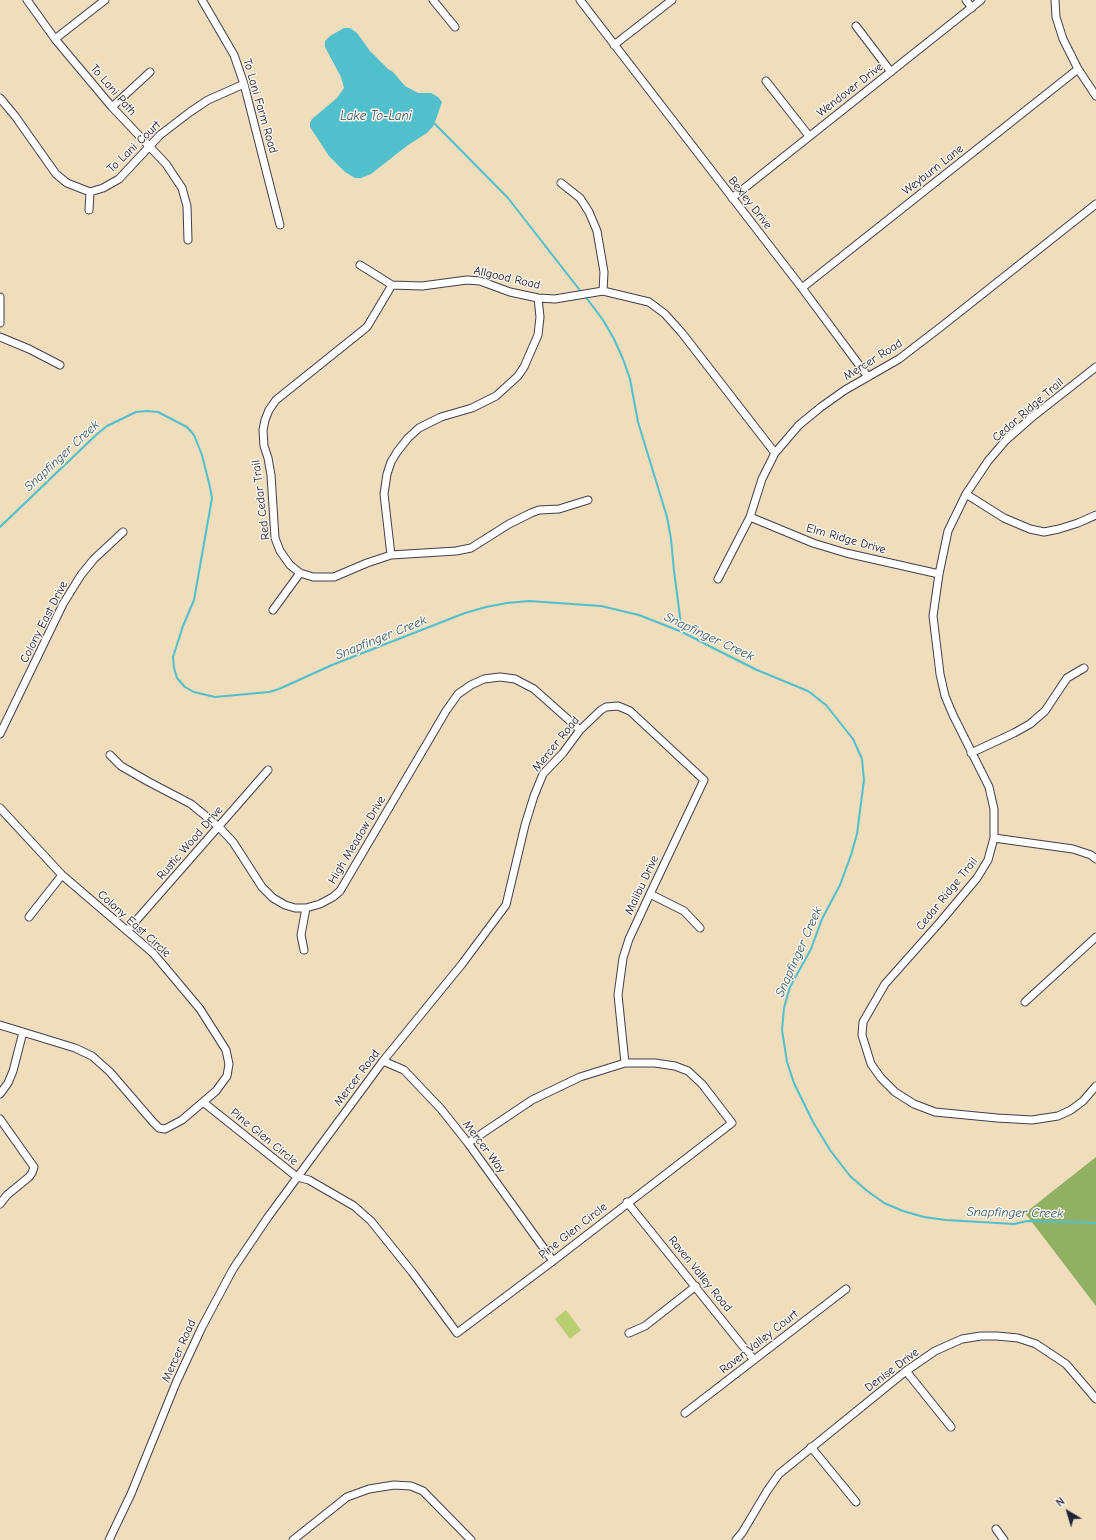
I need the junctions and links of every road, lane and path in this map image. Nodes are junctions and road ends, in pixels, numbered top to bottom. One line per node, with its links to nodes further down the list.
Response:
1 (28, 0): 13 (street, To Lani Path)
2 (105, 0): 13 (street)
3 (202, 0): 19 (street, To Lani Farm Road)
4 (433, 0): 12 (street)
5 (580, 0): 14 (street, Bexley Drive)
6 (672, 0): 14 (street)
7 (966, 0): 10 (street)
8 (981, 0): 10 (street, Wendover Drive)
9 (1055, 0): 15 (street)
10 (972, 8): 17 (street, Wendover Drive)
11 (856, 26): 17 (street)
12 (454, 27)
13 (55, 39): 22 (street, To Lani Path)
14 (614, 45): 27 (street, Bexley Drive)
15 (1078, 69): 20 (street); 34 (street, Weyburn Lane)
16 (150, 72): 22 (street)
17 (891, 72): 23 (street, Wendover Drive)
18 (766, 81): 23 (street)
19 (244, 84): 24 (street, To Lani Court); 30 (street, To Lani Farm Road)
20 (1096, 96)
21 (0, 98): 26 (street)
22 (112, 108): 24 (street, To Lani Path)
23 (809, 136): 27 (street, Wendover Drive)
24 (151, 147): 26 (street, To Lani Court); 31 (street, To Lani Path)
25 (561, 183): 35 (street)
26 (90, 192): 29 (street)
27 (732, 198): 34 (street, Bexley Drive)
28 (1096, 204): 42 (street, Mercer Road)
29 (89, 210)
30 (280, 225)
31 (188, 240)
32 (360, 265): 33 (street)
33 (392, 285): 37 (street, Allgood Road); 50 (street, Red Cedar Trail)
34 (802, 288): 42 (street, Bexley Drive)
35 (603, 291): 37 (street, Allgood Road); 43 (street, Allgood Road)
36 (0, 297): 38 (street)
37 (538, 298): 49 (street)
38 (0, 323)
39 (0, 337): 40 (street)
40 (60, 365)
41 (1096, 367): 44 (street, Cedar Ridge Trail)
42 (868, 377): 43 (street, Mercer Road)
43 (775, 453): 47 (street, Mercer Road)
44 (966, 494): 46 (street); 51 (street, Cedar Ridge Trail)
45 (588, 500): 49 (street, Red Cedar Trail)
46 (1096, 515)
47 (750, 517): 51 (street, Elm Ridge Drive); 52 (street, Mercer Road)
48 (123, 532): 56 (street, Colony East Drive)
49 (391, 555): 50 (street, Red Cedar Trail)
50 (300, 573): 53 (street)
51 (939, 574): 58 (street, Cedar Ridge Trail)
52 (718, 579)
53 (273, 610)
54 (1084, 668): 58 (street)
55 (580, 730): 57 (street, Mercer Road); 67 (street, High Meadow Drive); 76 (street, Mercer Road)
56 (0, 734)
57 (661, 740): 66 (street, Malibu Drive)
58 (971, 753): 63 (street, Cedar Ridge Trail)
59 (110, 755): 62 (street, High Meadow Drive)
60 (268, 770): 62 (street, Rustic Wood Drive)
61 (0, 808): 65 (street, Colony East Circle)
62 (218, 827): 67 (street, High Meadow Drive); 70 (street, Rustic Wood Drive)
63 (994, 838): 64 (street); 78 (street, Cedar Ridge Trail)
64 (1096, 859)
65 (62, 875): 68 (street); 70 (street, Colony East Circle)
66 (650, 894): 69 (street); 77 (street, Malibu Drive)
67 (306, 908): 72 (street)
68 (29, 917)
69 (700, 928)
70 (128, 931): 80 (street, Colony East Circle)
71 (1096, 937): 73 (street)
72 (304, 950)
73 (1025, 1002)
74 (0, 1025): 75 (street, Colony East Circle)
75 (23, 1032): 79 (street); 80 (street, Colony East Circle)
76 (383, 1061): 82 (street, Mercer Way); 83 (street, Mercer Road)
77 (625, 1063): 82 (street, Pine Glen Circle); 84 (street, Pine Glen Circle)
78 (1096, 1086)
79 (0, 1094)
80 (203, 1102): 83 (street, Pine Glen Circle)
81 (0, 1119): 85 (street)
82 (468, 1143): 86 (street, Mercer Way)
83 (297, 1177): 86 (street, Pine Glen Circle); 99 (street, Mercer Road)
84 (627, 1202): 86 (street, Pine Glen Circle); 87 (street, Raven Valley Road)
85 (0, 1204)
86 (553, 1261)
87 (696, 1286): 89 (street); 90 (street, Raven Valley Road)
88 (846, 1289): 90 (street, Raven Valley Court)
89 (629, 1333)
90 (754, 1360): 93 (street, Raven Valley Court)
91 (906, 1372): 92 (street, Denise Drive); 94 (street); 95 (street, Denise Drive)
92 (1096, 1399)
93 (685, 1413)
94 (951, 1427)
95 (811, 1447): 96 (street); 101 (street, Denise Drive)
96 (856, 1502)
97 (996, 1529): 102 (street)
98 (469, 1538): 100 (street)
99 (109, 1540)
100 (293, 1540)
101 (736, 1540)
102 (1004, 1540)

